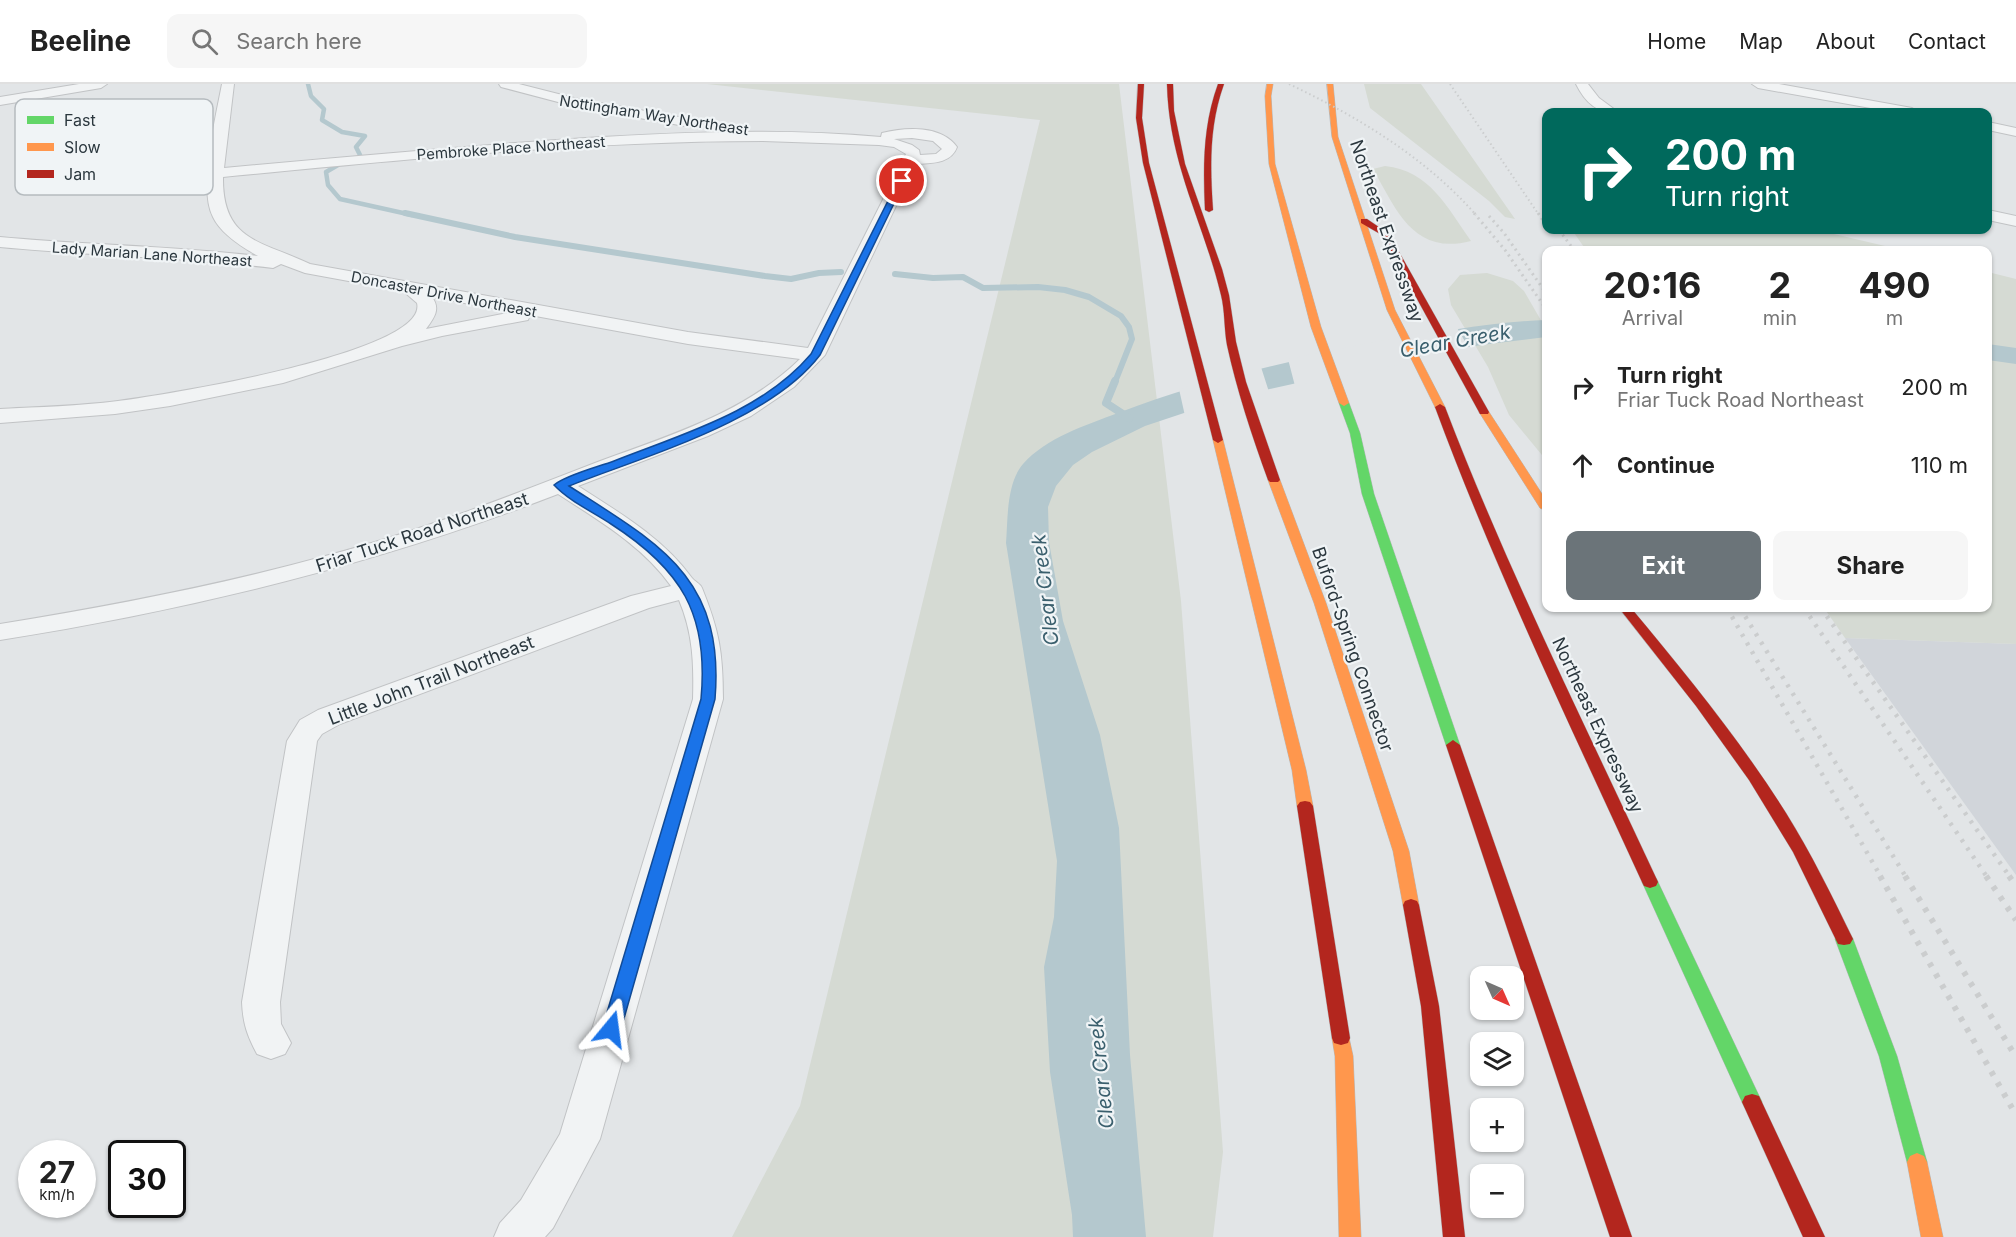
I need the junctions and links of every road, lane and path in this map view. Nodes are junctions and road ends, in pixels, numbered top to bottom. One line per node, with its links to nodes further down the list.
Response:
1 (101, 84): 11 (street)
2 (228, 84): 21 (street, Doncaster Drive Northeast)
3 (505, 84): 14 (street, Nottingham Way Northeast)
4 (1141, 84): 42 (highway)
5 (1170, 84): 28 (highway, Buford-Spring Connector)
6 (1221, 84): 28 (highway)
7 (1270, 84): 44 (highway)
8 (1330, 84): 23 (highway, Northeast Expressway)
9 (1582, 84): 12 (street)
10 (1758, 84): 13 (street)
11 (0, 101)
12 (1605, 108)
13 (1890, 108)
14 (653, 118): 17 (street, Nottingham Way Northeast); 18 (street)
15 (1992, 127): 16 (street)
16 (2016, 132)
17 (806, 137): 18 (street, Pembroke Place Northeast); 19 (street)
18 (620, 140): 21 (street, Pembroke Place Northeast)
19 (875, 141): 20 (street); 20 (street)
20 (912, 160): 33 (street, Friar Tuck Road Northeast)
21 (217, 173): 25 (street, Doncaster Drive Northeast)
22 (1992, 216): 24 (street)
23 (1361, 220): 36 (highway); 45 (highway, Northeast Expressway)
24 (2016, 221)
25 (234, 231): 27 (street); 29 (street, Doncaster Drive Northeast)
26 (0, 242): 27 (street, Lady Marian Lane Northeast)
27 (164, 252): 29 (street, Lady Marian Lane Northeast)
28 (1214, 266): 43 (highway, Buford-Spring Connector)
29 (305, 268): 30 (street, Doncaster Drive Northeast)
30 (410, 288): 31 (street, Doncaster Drive Northeast); 32 (street)
31 (550, 314): 32 (street); 33 (street, Doncaster Drive Northeast)
32 (392, 344): 34 (street)
33 (815, 355): 35 (street, Friar Tuck Road Northeast)
34 (0, 416)
35 (560, 485): 37 (street); 39 (street, Friar Tuck Road Northeast)
36 (1542, 502)
37 (689, 590): 40 (street, Little John Trail Northeast); 41 (street)
38 (1628, 612): 46 (highway)
39 (0, 632)
40 (271, 1044)
41 (516, 1237)
42 (1350, 1237)
43 (1454, 1237)
44 (1621, 1237)
45 (1814, 1237)
46 (1932, 1237)

